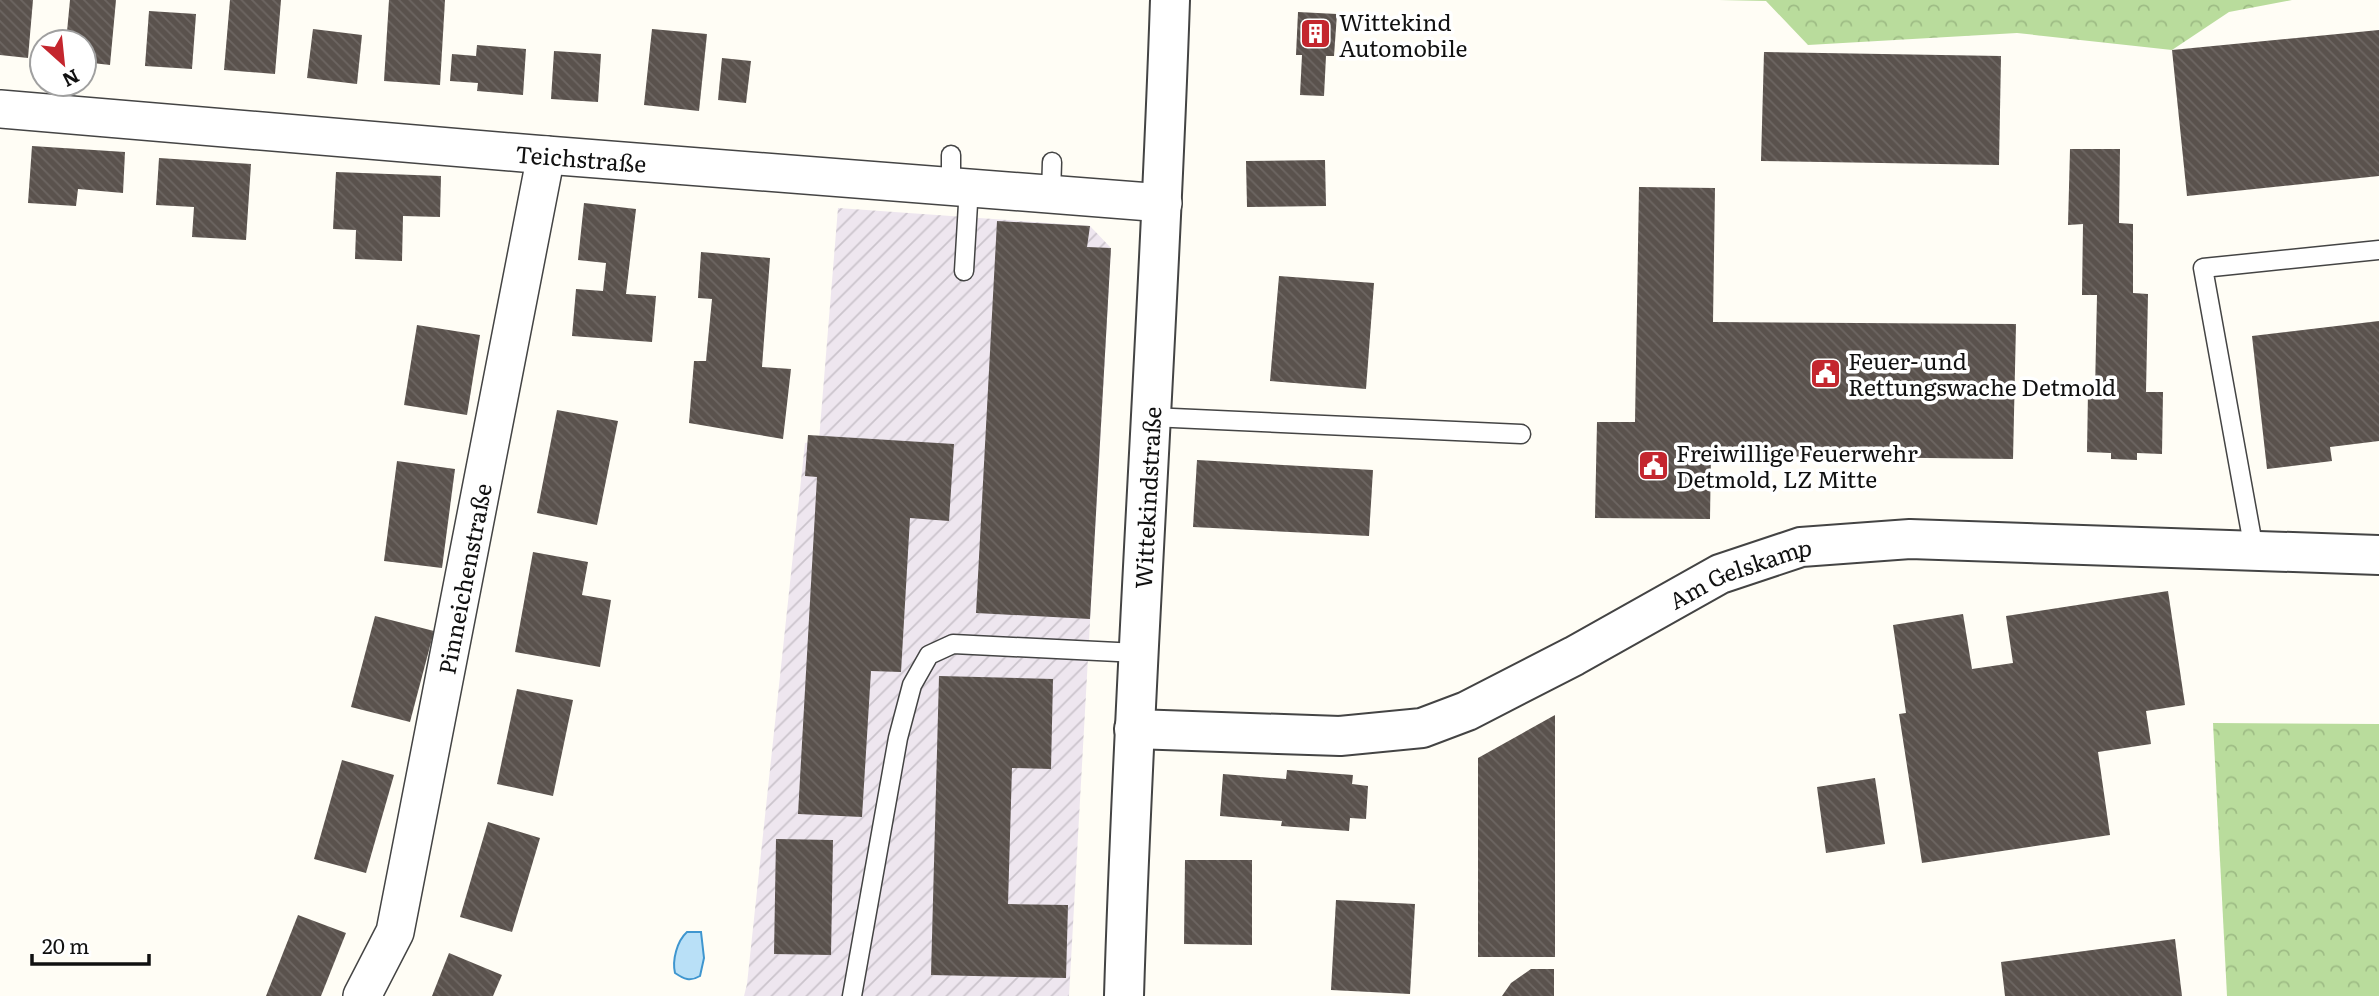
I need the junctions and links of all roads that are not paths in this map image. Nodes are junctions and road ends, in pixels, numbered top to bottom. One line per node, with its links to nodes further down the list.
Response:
1 (1170, 0): 5 (street, Wittekindstraße)
2 (0, 109): 3 (street, Teichstraße)
3 (546, 155): 4 (street, Teichstraße); 14 (street, Pinneichenstraße)
4 (957, 176): 5 (street, Teichstraße); 7 (lane)
5 (1163, 203): 8 (street, Wittekindstraße)
6 (2379, 250): 10 (lane)
7 (964, 271)
8 (1151, 417): 9 (lane); 12 (street, Wittekindstraße)
9 (1521, 434)
10 (2254, 550): 11 (street, Am Gelskamp); 13 (street, Am Gelskamp)
11 (2379, 555)
12 (1138, 653): 13 (street, Wittekindstraße); 15 (lane)
13 (1134, 729): 16 (street, Wittekindstraße)
14 (362, 996)
15 (852, 996)
16 (1124, 996)

